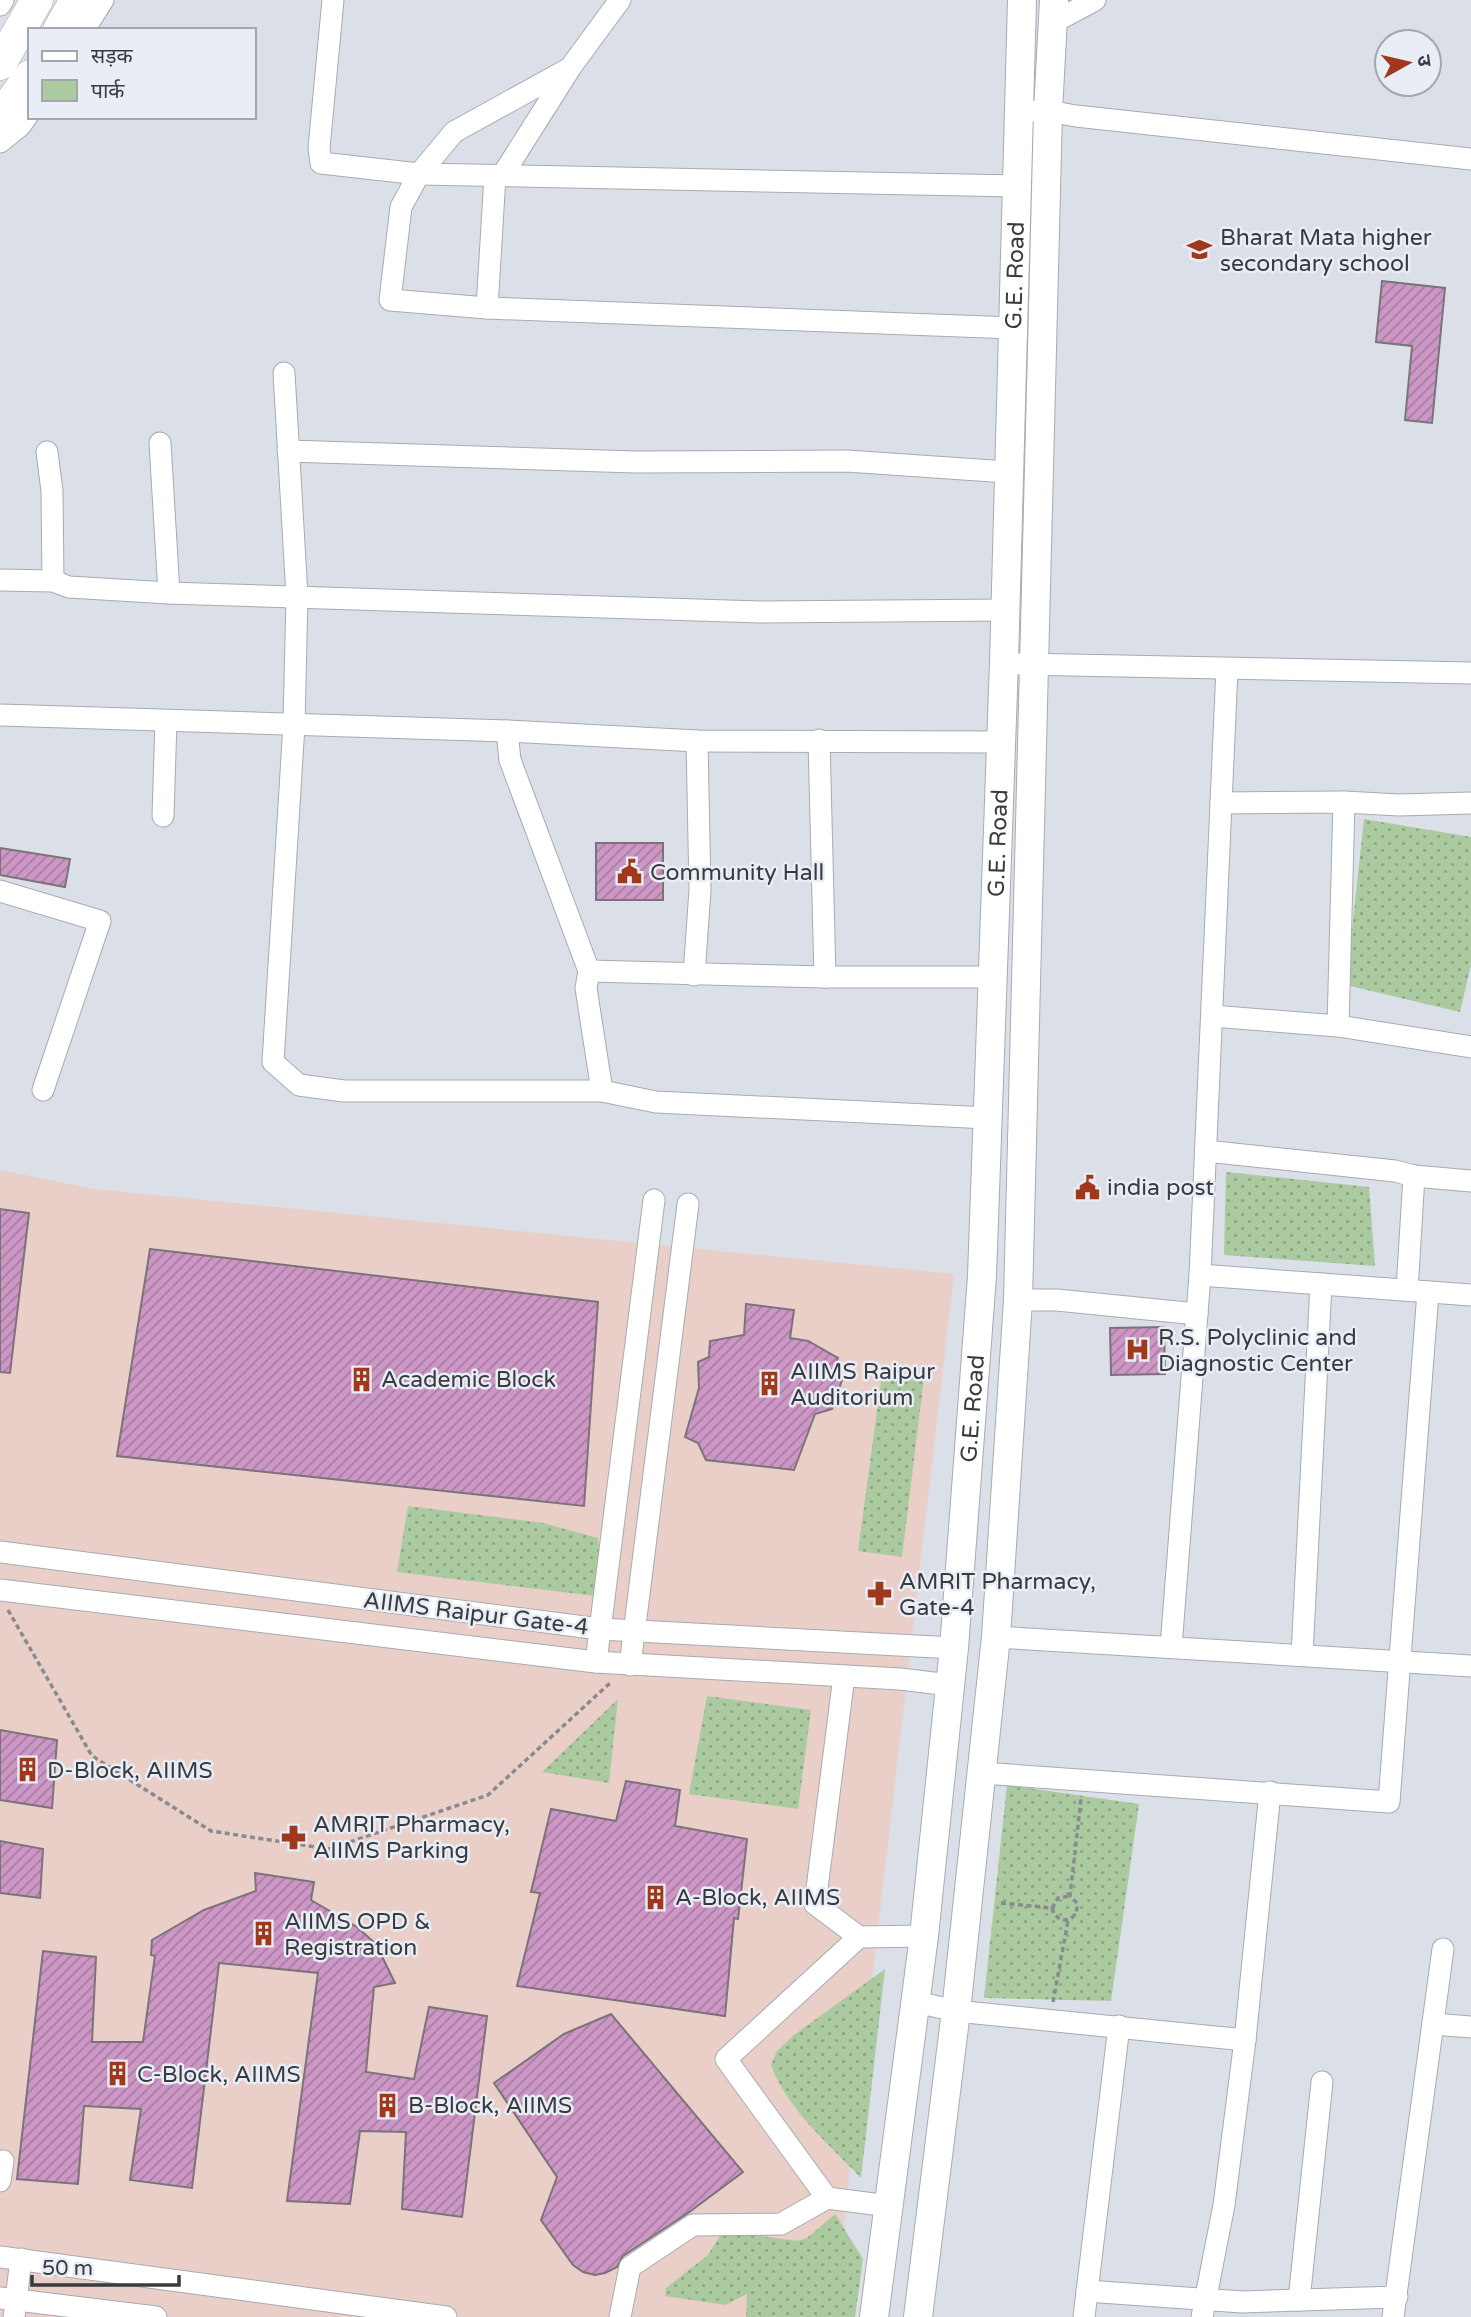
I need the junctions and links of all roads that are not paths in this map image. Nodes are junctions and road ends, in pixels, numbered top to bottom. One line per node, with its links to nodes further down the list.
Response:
1 (3, 0): 9 (street)
2 (37, 0): 13 (highway)
3 (76, 0): 11 (highway)
4 (103, 0): 12 (street)
5 (333, 0): 22 (street)
6 (620, 0): 14 (street)
7 (1022, 0): 16 (main road, G.E. Road)
8 (1095, 0): 10 (street)
9 (0, 5)
10 (1054, 11): 17 (main road)
11 (60, 28)
12 (85, 28)
13 (0, 64)
14 (570, 68): 22 (street); 23 (street)
15 (28, 79): 19 (highway)
16 (1019, 111): 17 (street); 24 (main road, G.E. Road)
17 (1048, 111): 21 (street); 38 (main road)
18 (28, 114): 20 (street)
19 (0, 117)
20 (0, 142)
21 (1471, 159)
22 (419, 174): 23 (street); 25 (street)
23 (499, 176): 24 (street); 25 (street)
24 (1017, 186): 26 (main road, G.E. Road)
25 (487, 308): 26 (street)
26 (1013, 328): 31 (main road, G.E. Road)
27 (284, 373): 29 (street)
28 (160, 443): 34 (street)
29 (288, 451): 31 (street); 35 (street)
30 (47, 452): 33 (street)
31 (1009, 470): 36 (main road, G.E. Road)
32 (0, 580): 33 (street)
33 (53, 581): 34 (street)
34 (170, 593): 35 (street)
35 (297, 596): 36 (street); 43 (street)
36 (1005, 610): 37 (main road, G.E. Road)
37 (1004, 662): 38 (street); 47 (main road, G.E. Road)
38 (1036, 666): 39 (street); 72 (main road)
39 (1227, 669): 40 (street); 49 (street)
40 (1471, 673)
41 (1, 718): 42 (street)
42 (166, 722): 43 (street); 51 (street)
43 (294, 725): 44 (street); 61 (street)
44 (508, 731): 46 (street); 53 (street)
45 (819, 740): 46 (street); 47 (street); 56 (street)
46 (697, 741): 54 (street)
47 (1001, 742): 55 (main road, G.E. Road)
48 (1344, 802): 49 (street); 50 (street); 58 (street)
49 (1222, 803): 57 (street)
50 (1471, 803)
51 (163, 816)
52 (0, 891): 60 (street)
53 (589, 971): 54 (street); 61 (street)
54 (694, 975): 56 (street)
55 (993, 977): 56 (street); 62 (main road, G.E. Road)
56 (825, 978)
57 (1212, 1016): 58 (street); 63 (street)
58 (1338, 1026): 59 (street)
59 (1471, 1047)
60 (43, 1090)
61 (602, 1091): 62 (street)
62 (988, 1118): 80 (main road, G.E. Road)
63 (1206, 1151): 64 (street); 68 (street)
64 (1414, 1176): 65 (street); 70 (street)
65 (1471, 1181)
66 (654, 1200): 76 (street)
67 (688, 1204): 77 (street)
68 (1200, 1275): 69 (street); 73 (street)
69 (1321, 1284): 70 (street); 81 (street)
70 (1418, 1291): 71 (street); 82 (street)
71 (1471, 1295)
72 (1018, 1300): 73 (street); 78 (main road)
73 (1197, 1314): 79 (street)
74 (0, 1552): 76 (street, AIIMS Raipur Gate-4)
75 (3, 1599): 83 (street, AIIMS Raipur Gate-4)
76 (600, 1629): 77 (street, AIIMS Raipur Gate-4); 83 (street)
77 (633, 1632): 80 (street, AIIMS Raipur Gate-4); 84 (street)
78 (996, 1637): 79 (street); 88 (main road)
79 (1171, 1647): 81 (street)
80 (954, 1648): 87 (main road, G.E. Road)
81 (1302, 1656): 82 (street)
82 (1400, 1661): 85 (street); 89 (street)
83 (596, 1662): 84 (street, AIIMS Raipur Gate-4)
84 (630, 1665): 86 (street, AIIMS Raipur Gate-4)
85 (1471, 1666)
86 (844, 1676): 87 (street, AIIMS Raipur Gate-4); 91 (street)
87 (950, 1685): 90 (main road, G.E. Road)
88 (982, 1773): 89 (street); 94 (main road)
89 (1270, 1792): 98 (street)
90 (924, 1936): 91 (street); 93 (main road, G.E. Road)
91 (859, 1937): 100 (street)
92 (1443, 1949): 95 (street)
93 (916, 2002): 94 (street); 101 (main road, G.E. Road)
94 (956, 2011): 96 (street); 112 (main road)
95 (1433, 2024): 97 (street); 106 (street)
96 (1119, 2026): 98 (street); 103 (street)
97 (1471, 2027)
98 (1245, 2040): 107 (street)
99 (1322, 2082): 104 (street)
100 (827, 2198): 101 (street); 110 (street)
101 (889, 2206): 111 (main road, G.E. Road)
102 (10, 2258): 105 (street); 109 (street)
103 (1087, 2291): 107 (street); 113 (street)
104 (1299, 2300): 106 (street); 107 (street)
105 (10, 2305): 108 (street)
106 (1395, 2307)
107 (1204, 2308)
108 (156, 2317)
109 (437, 2317)
110 (620, 2317)
111 (874, 2317)
112 (918, 2317)
113 (1084, 2317)

